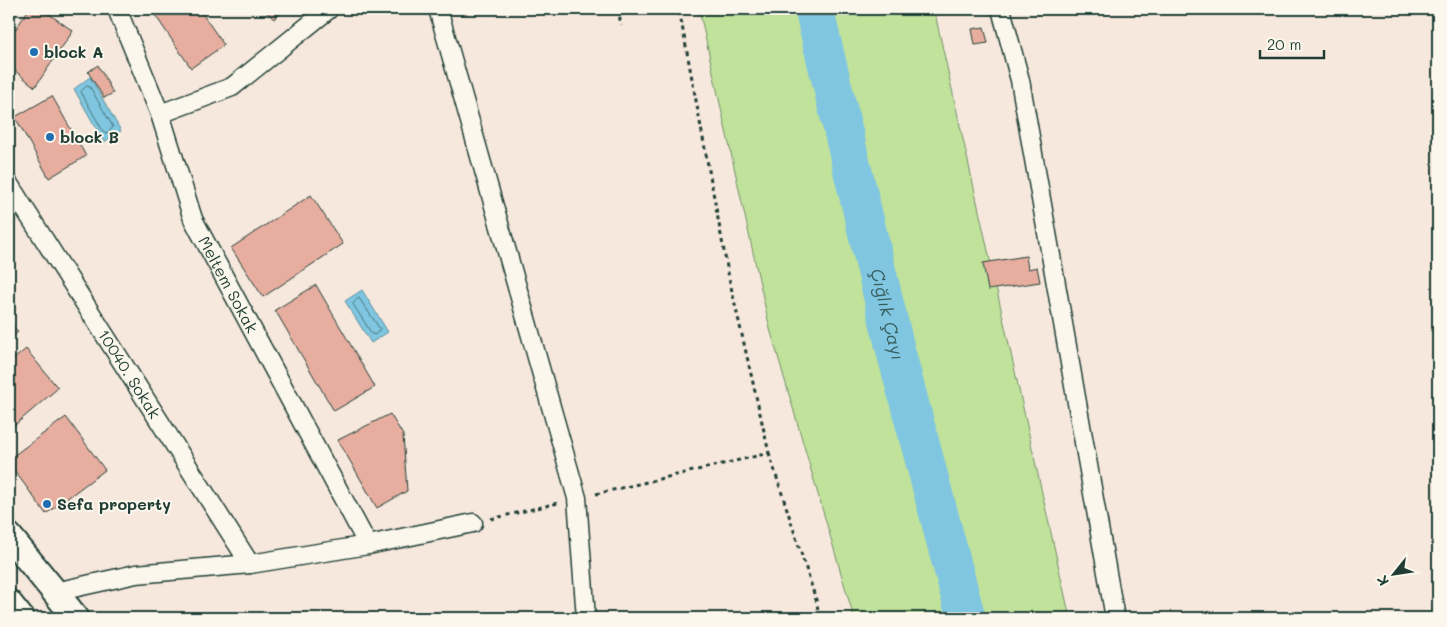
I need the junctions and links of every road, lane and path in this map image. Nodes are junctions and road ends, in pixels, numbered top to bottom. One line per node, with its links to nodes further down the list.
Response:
1 (117, 9): 8 (street, Meltem Sokak)
2 (329, 9): 8 (street)
3 (438, 9): 11 (street)
4 (618, 9): 7 (path)
5 (679, 9): 10 (path)
6 (1001, 9): 22 (street)
7 (621, 25)
8 (160, 114): 14 (street, Meltem Sokak)
9 (9, 184): 15 (street, 10040. Sokak)
10 (768, 453): 11 (path); 21 (path)
11 (577, 498): 12 (path); 20 (street)
12 (473, 523): 14 (street)
13 (9, 536): 16 (main road)
14 (368, 546): 15 (street)
15 (250, 564): 16 (street)
16 (55, 592): 19 (main road)
17 (9, 603): 18 (main road)
18 (21, 618)
19 (76, 618)
20 (586, 618)
21 (819, 618)
22 (1115, 618)

